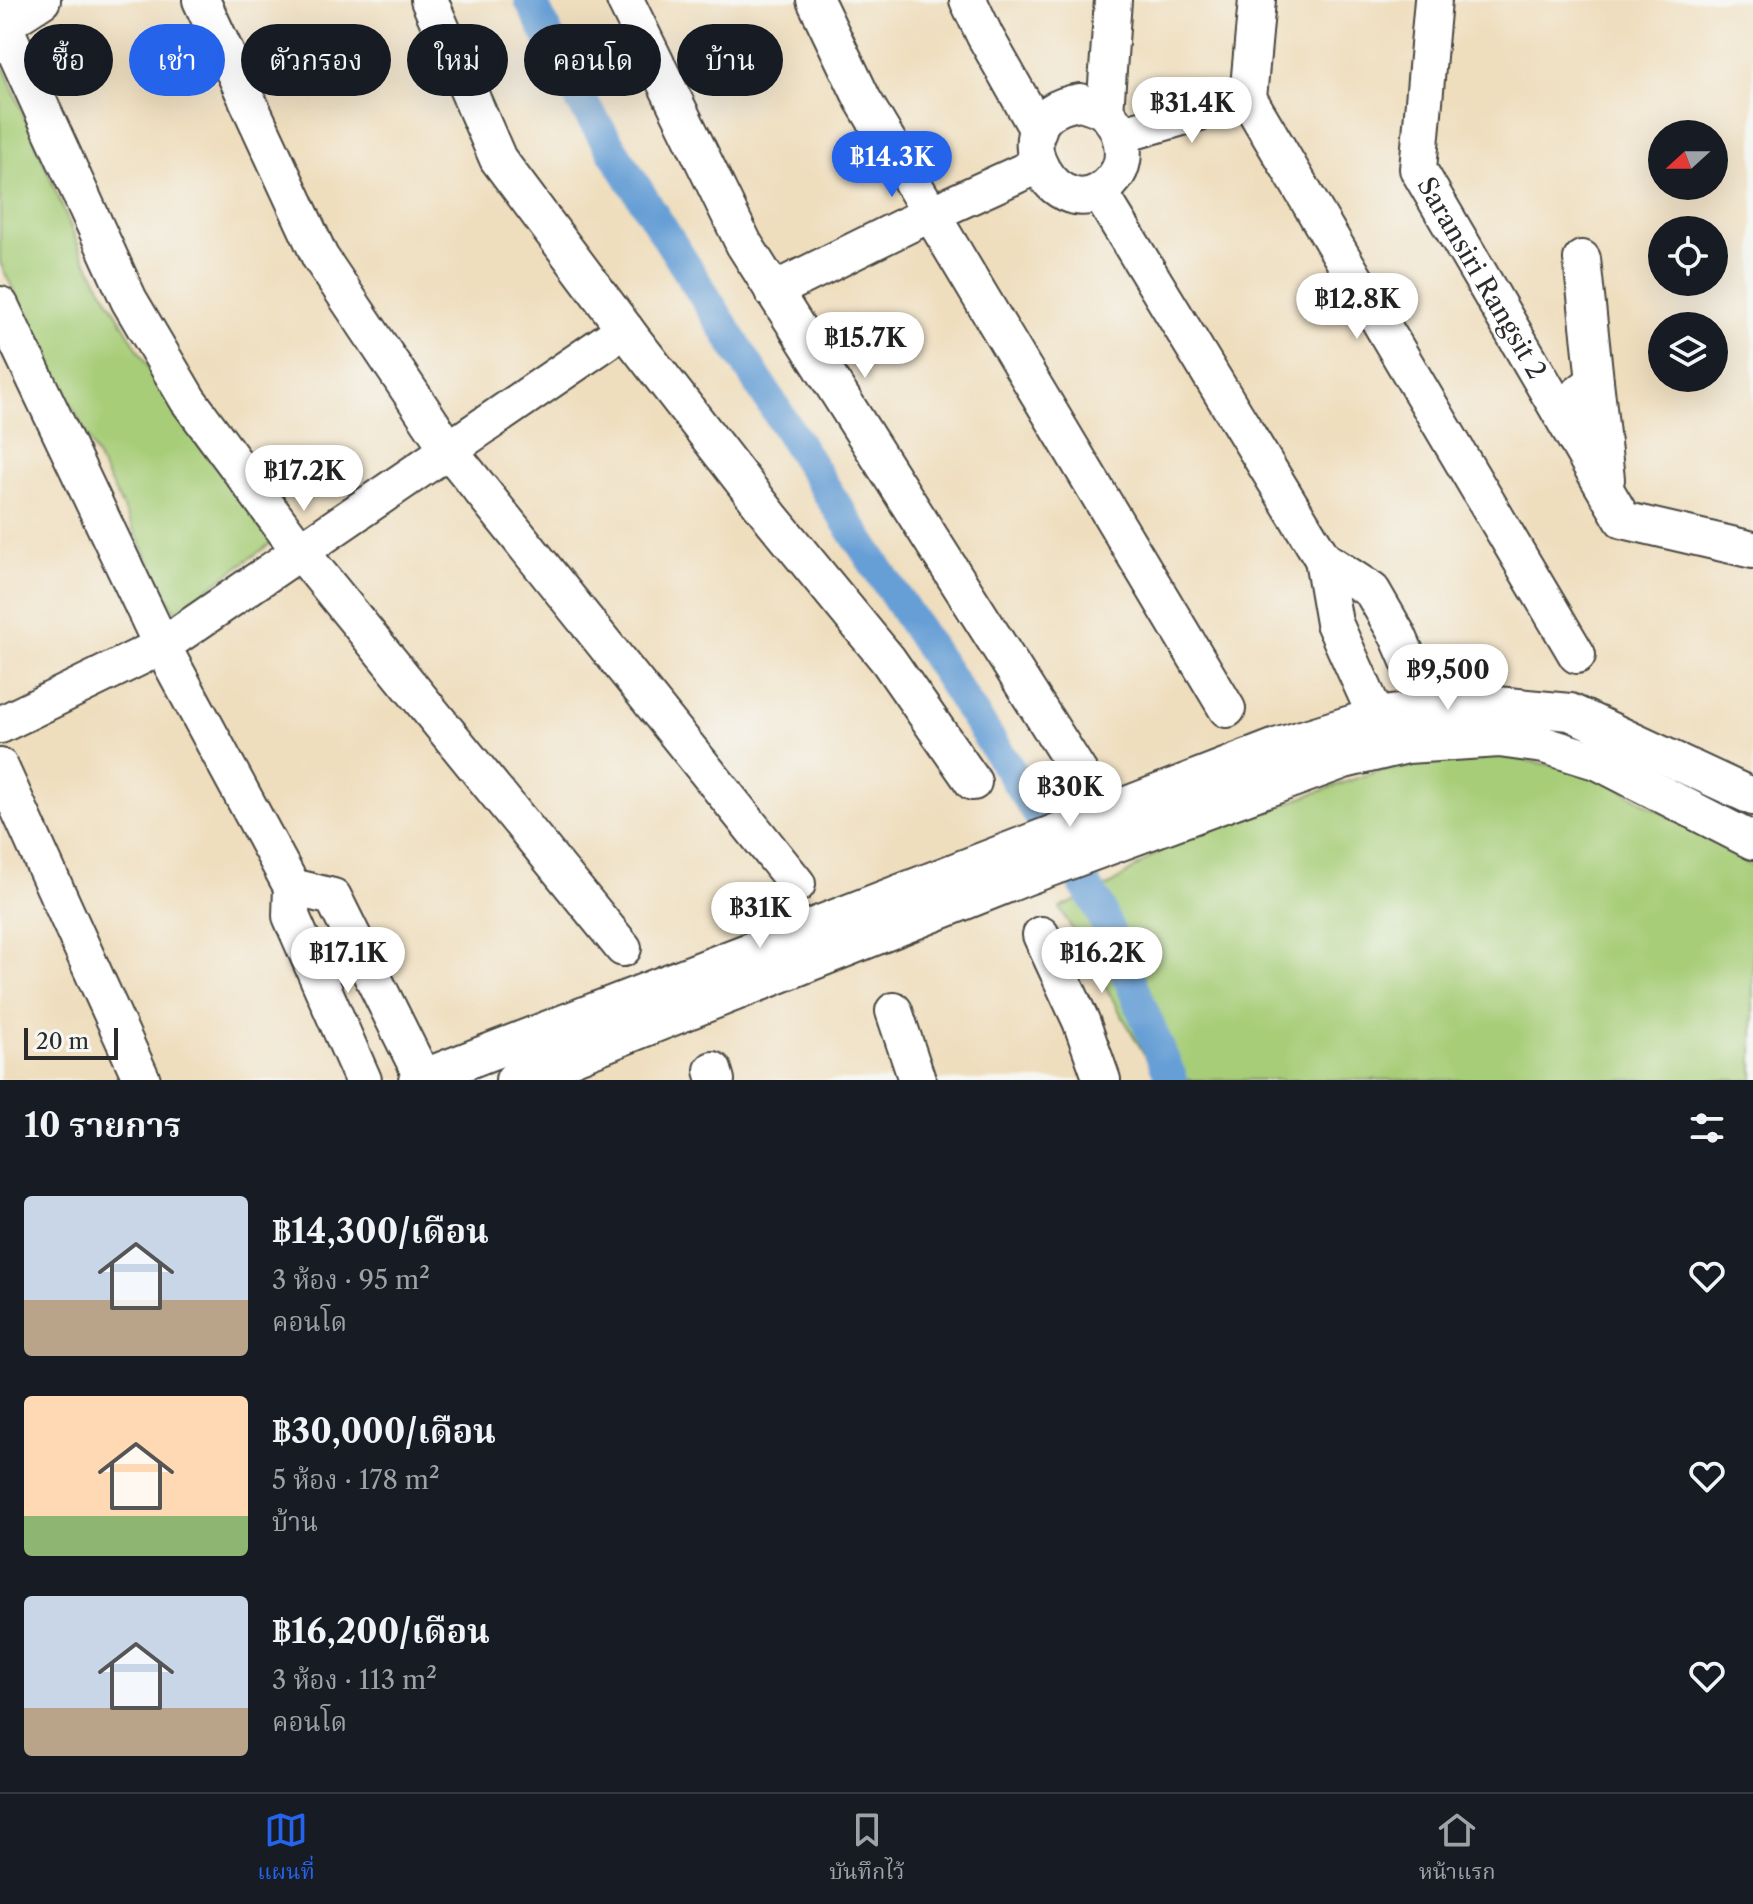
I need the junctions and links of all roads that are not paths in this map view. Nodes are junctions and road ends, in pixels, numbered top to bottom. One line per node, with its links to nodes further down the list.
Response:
1 (42, 0): 10 (street)
2 (201, 0): 22 (street)
3 (429, 0): 19 (street)
4 (625, 0): 17 (street)
5 (815, 0): 15 (street)
6 (968, 0): 13 (street)
7 (1113, 0): 12 (street)
8 (1257, 0): 11 (street)
9 (1433, 0): 21 (street, Saransiri Rangsit 2)
10 (1, 17): 25 (street)
11 (1248, 98): 12 (street); 28 (street)
12 (1113, 123): 13 (street); 14 (street)
13 (1038, 148): 14 (street); 15 (street)
14 (1100, 193): 26 (street)
15 (930, 214): 17 (street); 30 (street)
16 (1582, 259): 20 (street)
17 (773, 291): 35 (street)
18 (0, 305): 27 (street)
19 (625, 329): 22 (street); 36 (street)
20 (1595, 381): 21 (street, Saransiri Rangsit 2); 23 (street)
21 (1559, 410): 23 (street, Saransiri Rangsit 2)
22 (449, 450): 25 (street); 40 (street)
23 (1607, 492): 24 (street, Saransiri Rangsit 2)
24 (1753, 550)
25 (300, 551): 27 (street); 43 (street)
26 (1323, 559): 29 (street); 32 (street)
27 (162, 646): 31 (street); 41 (street)
28 (1577, 655)
29 (1431, 708): 32 (street); 33 (street); 37 (street)
30 (1227, 709)
31 (0, 725)
32 (1384, 733): 33 (street); 39 (street)
33 (1444, 743): 38 (street)
34 (0, 767): 46 (street)
35 (1080, 774)
36 (973, 782)
37 (1753, 797)
38 (1753, 841)
39 (1023, 861): 45 (street); 48 (street)
40 (797, 884)
41 (292, 887): 45 (street); 47 (street)
42 (1041, 935): 50 (street)
43 (623, 948)
44 (894, 1011): 49 (street)
45 (422, 1079)
46 (142, 1080)
47 (363, 1080)
48 (514, 1080)
49 (917, 1080)
50 (1102, 1080)

